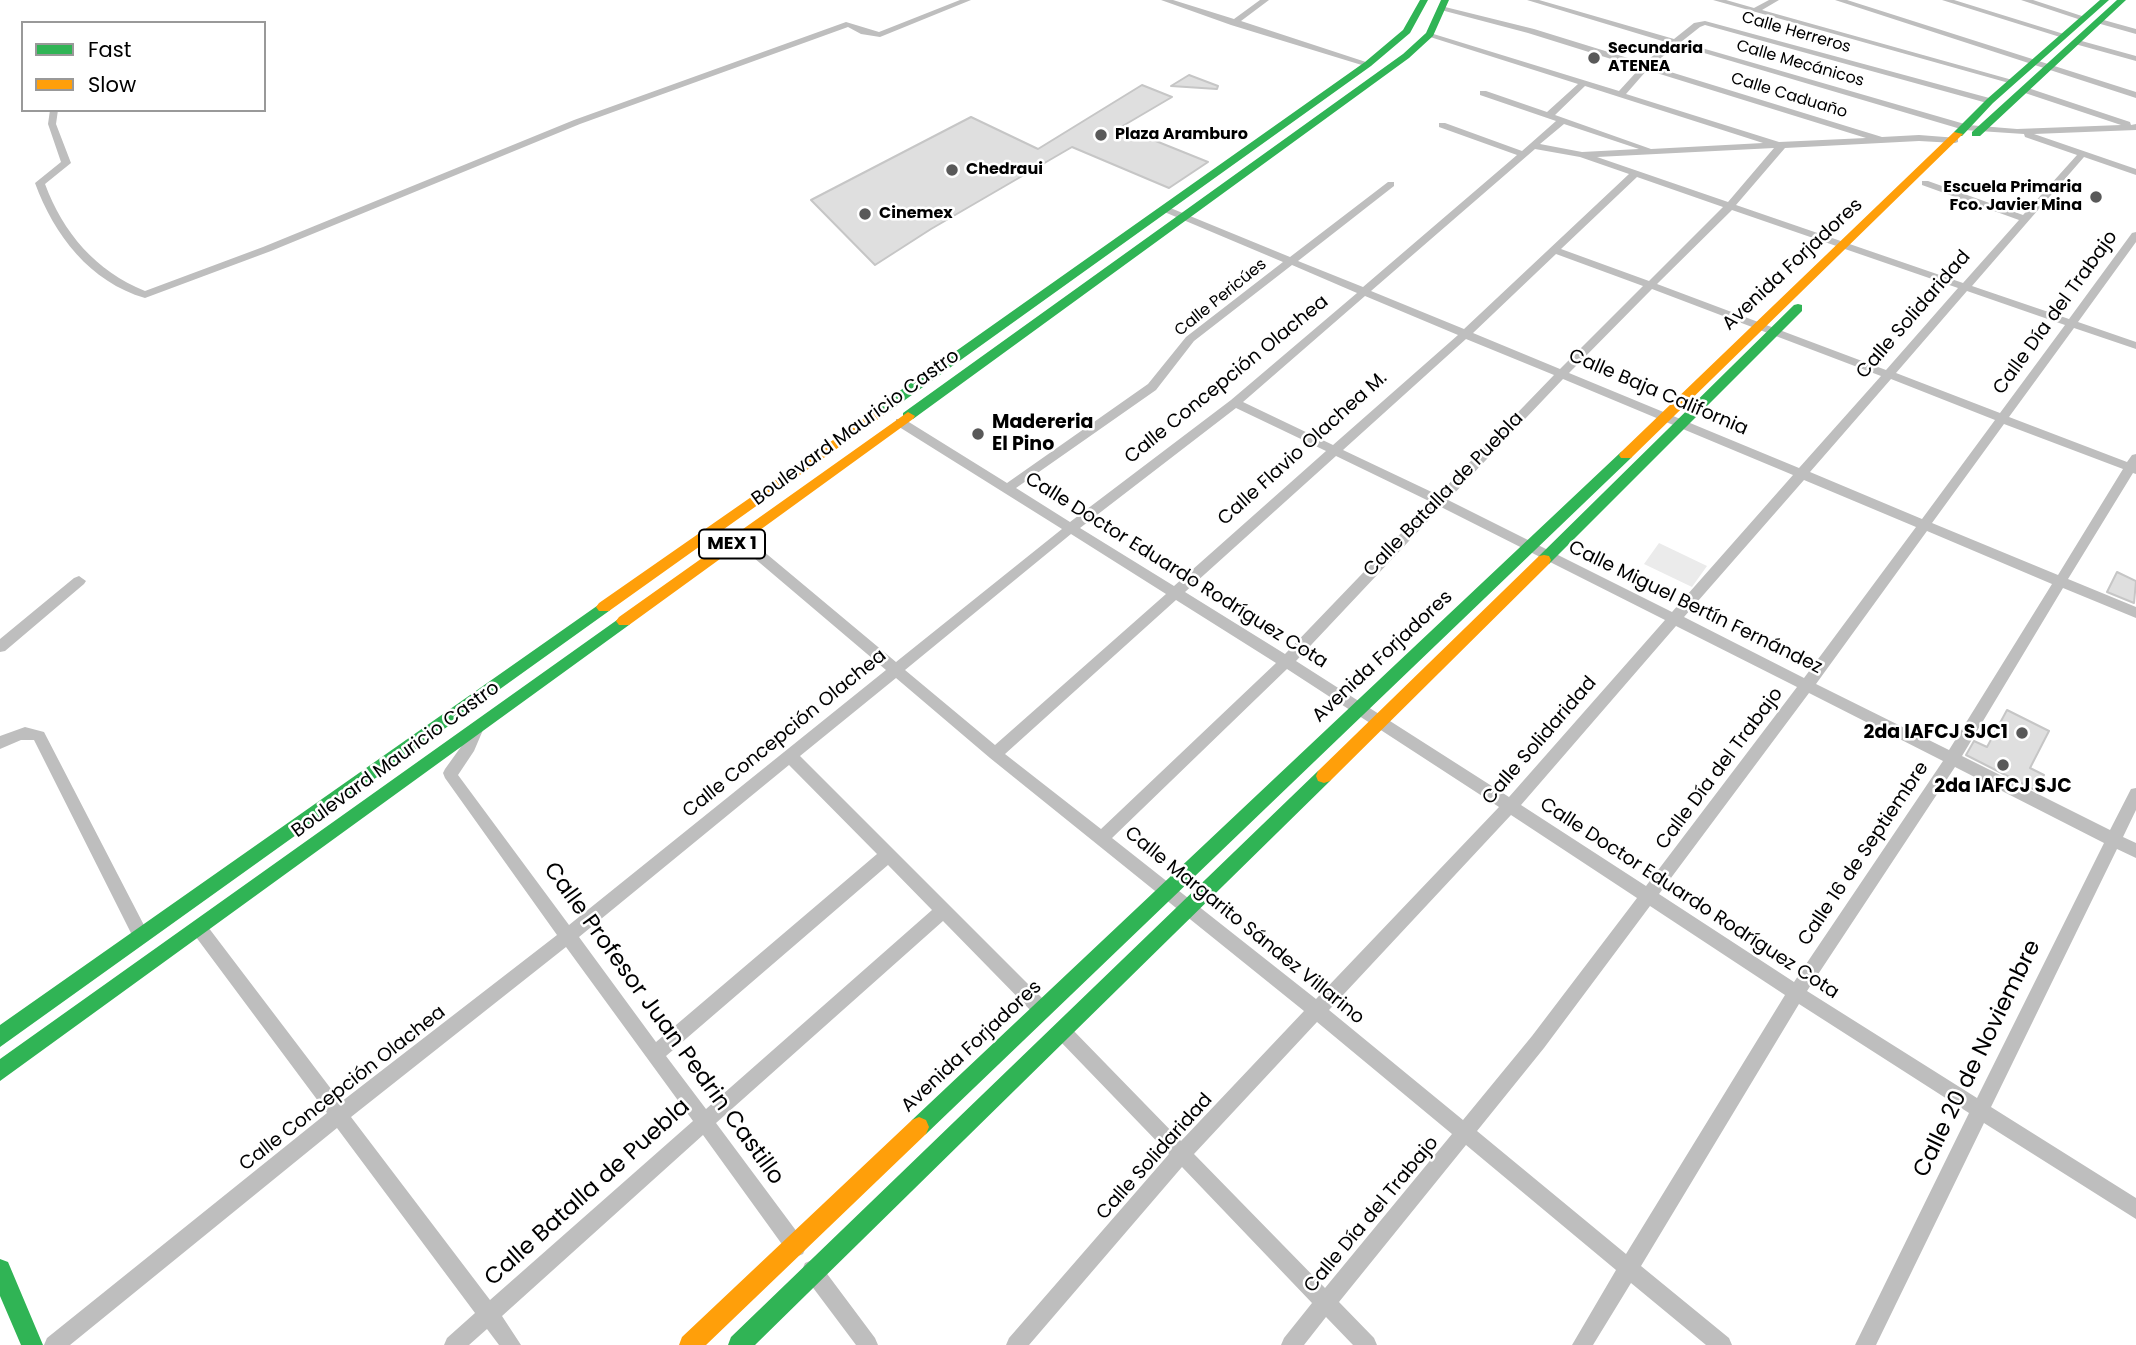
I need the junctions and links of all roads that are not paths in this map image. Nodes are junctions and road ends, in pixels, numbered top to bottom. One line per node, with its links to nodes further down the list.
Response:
1 (967, 0): 34 (street)
2 (1165, 0): 16 (street)
3 (1265, 0): 16 (street)
4 (1424, 0): 22 (main road, Boulevard Mauricio Castro / MEX 1)
5 (1531, 0): 20 (street, Calle Mecánicos)
6 (1717, 0): 14 (street)
7 (1775, 0): 14 (street)
8 (1839, 0): 23 (street)
9 (1947, 0): 19 (street)
10 (2025, 0): 15 (street)
11 (2114, 1): 13 (main road); 15 (main road, Avenida Forjadores)
12 (1444, 4): 18 (main road, Boulevard Mauricio Castro / MEX 1); 24 (street, Calle Caduaño)
13 (2136, 8)
14 (1756, 10): 28 (street)
15 (2092, 20): 17 (street); 19 (main road, Avenida Forjadores)
16 (1234, 23): 22 (street)
17 (2136, 32)
18 (1430, 34): 27 (street); 32 (main road, Boulevard Mauricio Castro / MEX 1)
19 (2071, 39): 21 (street); 23 (main road, Avenida Forjadores)
20 (1678, 43): 24 (street, Calle Herreros); 33 (street, Calle Herreros); 39 (street, Calle Mecánicos)
21 (2136, 59)
22 (1368, 64): 25 (main road, Boulevard Mauricio Castro / MEX 1)
23 (2043, 64): 28 (main road, Avenida Forjadores); 30 (street)
24 (1646, 66): 31 (street, Calle Herreros); 42 (street, Calle Caduaño)
25 (1347, 78): 32 (main road); 53 (main road, Boulevard Mauricio Castro / MEX 1)
26 (2136, 84): 30 (street)
27 (1582, 85): 31 (street); 35 (street)
28 (2018, 85): 33 (main road, Avenida Forjadores); 38 (street); 39 (main road, Avenida Forjadores)
29 (1483, 93): 35 (street)
30 (2132, 94)
31 (1619, 96): 43 (street)
32 (1347, 99): 54 (main road, Boulevard Mauricio Castro / MEX 1)
33 (1990, 101): 39 (main road, Avenida Forjadores)
34 (54, 112)
35 (1549, 115): 36 (street)
36 (1563, 120): 44 (street, Calle Concepción Olachea); 45 (street)
37 (1442, 125): 44 (street)
38 (2135, 127): 40 (street)
39 (1974, 129): 40 (street); 41 (main road, Avenida Forjadores); 50 (main road, Avenida Forjadores)
40 (2017, 132): 46 (street)
41 (1955, 140): 42 (street); 57 (main road, Avenida Forjadores)
42 (1885, 141): 43 (street)
43 (1781, 146): 45 (street); 52 (street, Calle Batalla de Puebla)
44 (1530, 151): 47 (street); 62 (street, Calle Concepción Olachea)
45 (1655, 151): 47 (street)
46 (2082, 153): 48 (street); 55 (street, Calle Solidaridad)
47 (1582, 155): 49 (street)
48 (2136, 172)
49 (1636, 173): 52 (street); 58 (street, Calle Flavio Olachea M.)
50 (1925, 183): 55 (street); 57 (main road, Avenida Forjadores)
51 (1391, 184): 59 (street, Calle Pericúes)
52 (1731, 206): 57 (street); 60 (street, Calle Batalla de Puebla)
53 (1165, 209): 54 (street, Calle Baja California); 111 (main road, Boulevard Mauricio Castro / MEX 1)
54 (1184, 217): 59 (street, Calle Baja California); 72 (main road, Boulevard Mauricio Castro / MEX 1)
55 (2024, 219): 61 (street, Calle Solidaridad)
56 (2136, 235): 63 (street, Calle Día del Trabajo)
57 (1851, 248): 61 (street); 64 (main road, Avenida Forjadores)
58 (1554, 250): 60 (street); 65 (street, Calle Flavio Olachea M.)
59 (1293, 262): 62 (street, Calle Baja California); 77 (street, Calle Pericúes)
60 (1651, 285): 64 (street); 67 (street, Calle Batalla de Puebla)
61 (1963, 286): 63 (street); 68 (street, Calle Solidaridad)
62 (1365, 292): 65 (street, Calle Baja California); 69 (street, Calle Concepción Olachea)
63 (2074, 325): 66 (street); 71 (street, Calle Día del Trabajo)
64 (1768, 328): 68 (street); 70 (main road, Avenida Forjadores); 73 (main road, Avenida Forjadores)
65 (1465, 334): 67 (street, Calle Baja California); 74 (street, Calle Flavio Olachea M.)
66 (2136, 346)
67 (1561, 374): 70 (street, Calle Baja California); 78 (street, Calle Batalla de Puebla)
68 (1888, 374): 71 (street); 76 (street, Calle Solidaridad)
69 (1235, 403): 74 (street, Calle Miguel Bertín Fernández); 80 (street, Calle Concepción Olachea)
70 (1664, 416): 73 (street, Calle Baja California); 82 (main road, Avenida Forjadores)
71 (2004, 418): 75 (street); 79 (street, Calle Día del Trabajo)
72 (900, 422): 77 (street, Calle Doctor Eduardo Rodríguez Cota); 81 (main road, Boulevard Mauricio Castro / MEX 1)
73 (1681, 423): 76 (street, Calle Baja California); 83 (main road, Avenida Forjadores)
74 (1334, 450): 78 (street, Calle Miguel Bertín Fernández); 86 (street, Calle Flavio Olachea M.)
75 (2134, 465): 85 (street, Calle 16 de Septiembre)
76 (1801, 474): 79 (street, Calle Baja California); 88 (street, Calle Solidaridad)
77 (1007, 488): 80 (street, Calle Doctor Eduardo Rodríguez Cota)
78 (1438, 500): 82 (street, Calle Miguel Bertín Fernández); 90 (street, Calle Batalla de Puebla)
79 (1925, 526): 85 (street, Calle Baja California); 92 (street, Calle Día del Trabajo)
80 (1071, 528): 86 (street, Calle Doctor Eduardo Rodríguez Cota); 91 (street, Calle Concepción Olachea)
81 (739, 538): 91 (street, Calle Margarito Sández Villarino); 95 (main road, Boulevard Mauricio Castro / MEX 1)
82 (1530, 547): 83 (street, Calle Miguel Bertín Fernández); 93 (main road, Avenida Forjadores)
83 (1546, 555): 88 (street, Calle Miguel Bertín Fernández); 94 (main road, Avenida Forjadores)
84 (79, 581): 89 (street)
85 (2062, 583): 87 (street, Calle Baja California); 99 (street, Calle 16 de Septiembre)
86 (1173, 592): 90 (street, Calle Doctor Eduardo Rodríguez Cota); 97 (street, Calle Flavio Olachea M.)
87 (2136, 613)
88 (1672, 619): 92 (street, Calle Miguel Bertín Fernández); 101 (street, Calle Solidaridad)
89 (0, 647)
90 (1286, 662): 93 (street, Calle Doctor Eduardo Rodríguez Cota); 102 (street, Calle Batalla de Puebla)
91 (895, 671): 97 (street, Calle Margarito Sández Villarino); 98 (street, Calle Concepción Olachea)
92 (1807, 685): 99 (street, Calle Miguel Bertín Fernández); 107 (street, Calle Día del Trabajo)
93 (1359, 707): 94 (street, Calle Doctor Eduardo Rodríguez Cota); 106 (main road, Avenida Forjadores)
94 (1382, 723): 101 (street, Calle Doctor Eduardo Rodríguez Cota); 109 (main road, Avenida Forjadores)
95 (476, 729): 110 (main road, Boulevard Mauricio Castro / MEX 1); 112 (street, Calle Profesor Juan Pedrin Castillo)
96 (0, 743): 111 (street)
97 (995, 754): 102 (street, Calle Margarito Sández Villarino)
98 (789, 755): 105 (street); 112 (street, Calle Concepción Olachea)
99 (1952, 759): 103 (street, Calle Miguel Bertín Fernández); 113 (street, Calle 16 de Septiembre)
100 (2136, 794): 103 (street, Calle 20 de Noviembre)
101 (1510, 806): 107 (street, Calle Doctor Eduardo Rodríguez Cota); 115 (street, Calle Solidaridad)
102 (1101, 838): 106 (street, Calle Margarito Sández Villarino)
103 (2115, 840): 104 (street, Calle Miguel Bertín Fernández); 120 (street, Calle 20 de Noviembre)
104 (2136, 851)
105 (888, 855): 108 (street); 118 (street)
106 (1166, 890): 109 (street, Calle Margarito Sández Villarino); 114 (main road, Avenida Forjadores)
107 (1648, 895): 113 (street, Calle Doctor Eduardo Rodríguez Cota); 123 (street, Calle Día del Trabajo)
108 (943, 910): 114 (street); 122 (street, Calle Batalla de Puebla)
109 (1188, 910): 115 (street, Calle Margarito Sández Villarino); 116 (main road, Avenida Forjadores)
110 (199, 928): 119 (main road, Boulevard Mauricio Castro / MEX 1); 121 (street)
111 (141, 936): 117 (main road, Boulevard Mauricio Castro / MEX 1)
112 (568, 936): 118 (street, Calle Profesor Juan Pedrin Castillo); 121 (street, Calle Concepción Olachea)
113 (1796, 993): 120 (street, Calle Doctor Eduardo Rodríguez Cota); 127 (street, Calle 16 de Septiembre)
114 (1042, 1010): 126 (main road, Avenida Forjadores)
115 (1316, 1010): 123 (street, Calle Margarito Sández Villarino); 124 (street, Calle Solidaridad)
116 (1063, 1032): 124 (street); 129 (main road, Avenida Forjadores)
117 (0, 1037)
118 (655, 1054): 122 (street, Calle Profesor Juan Pedrin Castillo)
119 (0, 1071)
120 (1979, 1109): 125 (street, Calle Doctor Eduardo Rodríguez Cota); 144 (street, Calle 20 de Noviembre)
121 (339, 1115): 131 (street); 133 (street, Calle Concepción Olachea)
122 (705, 1122): 126 (street, Calle Profesor Juan Pedrin Castillo); 131 (street, Calle Batalla de Puebla)
123 (1466, 1132): 127 (street, Calle Margarito Sández Villarino); 130 (street, Calle Día del Trabajo)
124 (1182, 1153): 130 (street); 139 (street, Calle Solidaridad)
125 (2136, 1209)
126 (794, 1244): 129 (street, Calle Profesor Juan Pedrin Castillo); 136 (main road, Avenida Forjadores)
127 (1629, 1269): 142 (street, Calle 16 de Septiembre); 143 (street, Calle Margarito Sández Villarino)
128 (0, 1270): 132 (main road)
129 (814, 1273): 137 (main road, Avenida Forjadores); 138 (street, Calle Profesor Juan Pedrin Castillo)
130 (1325, 1301): 140 (street, Calle Día del Trabajo); 141 (street)
131 (488, 1315): 134 (street, Calle Batalla de Puebla); 135 (street)
132 (32, 1345)
133 (54, 1345)
134 (454, 1345)
135 (511, 1345)
136 (690, 1345)
137 (739, 1345)
138 (868, 1345)
139 (1016, 1345)
140 (1292, 1345)
141 (1367, 1345)
142 (1582, 1345)
143 (1722, 1345)
144 (1865, 1345)

